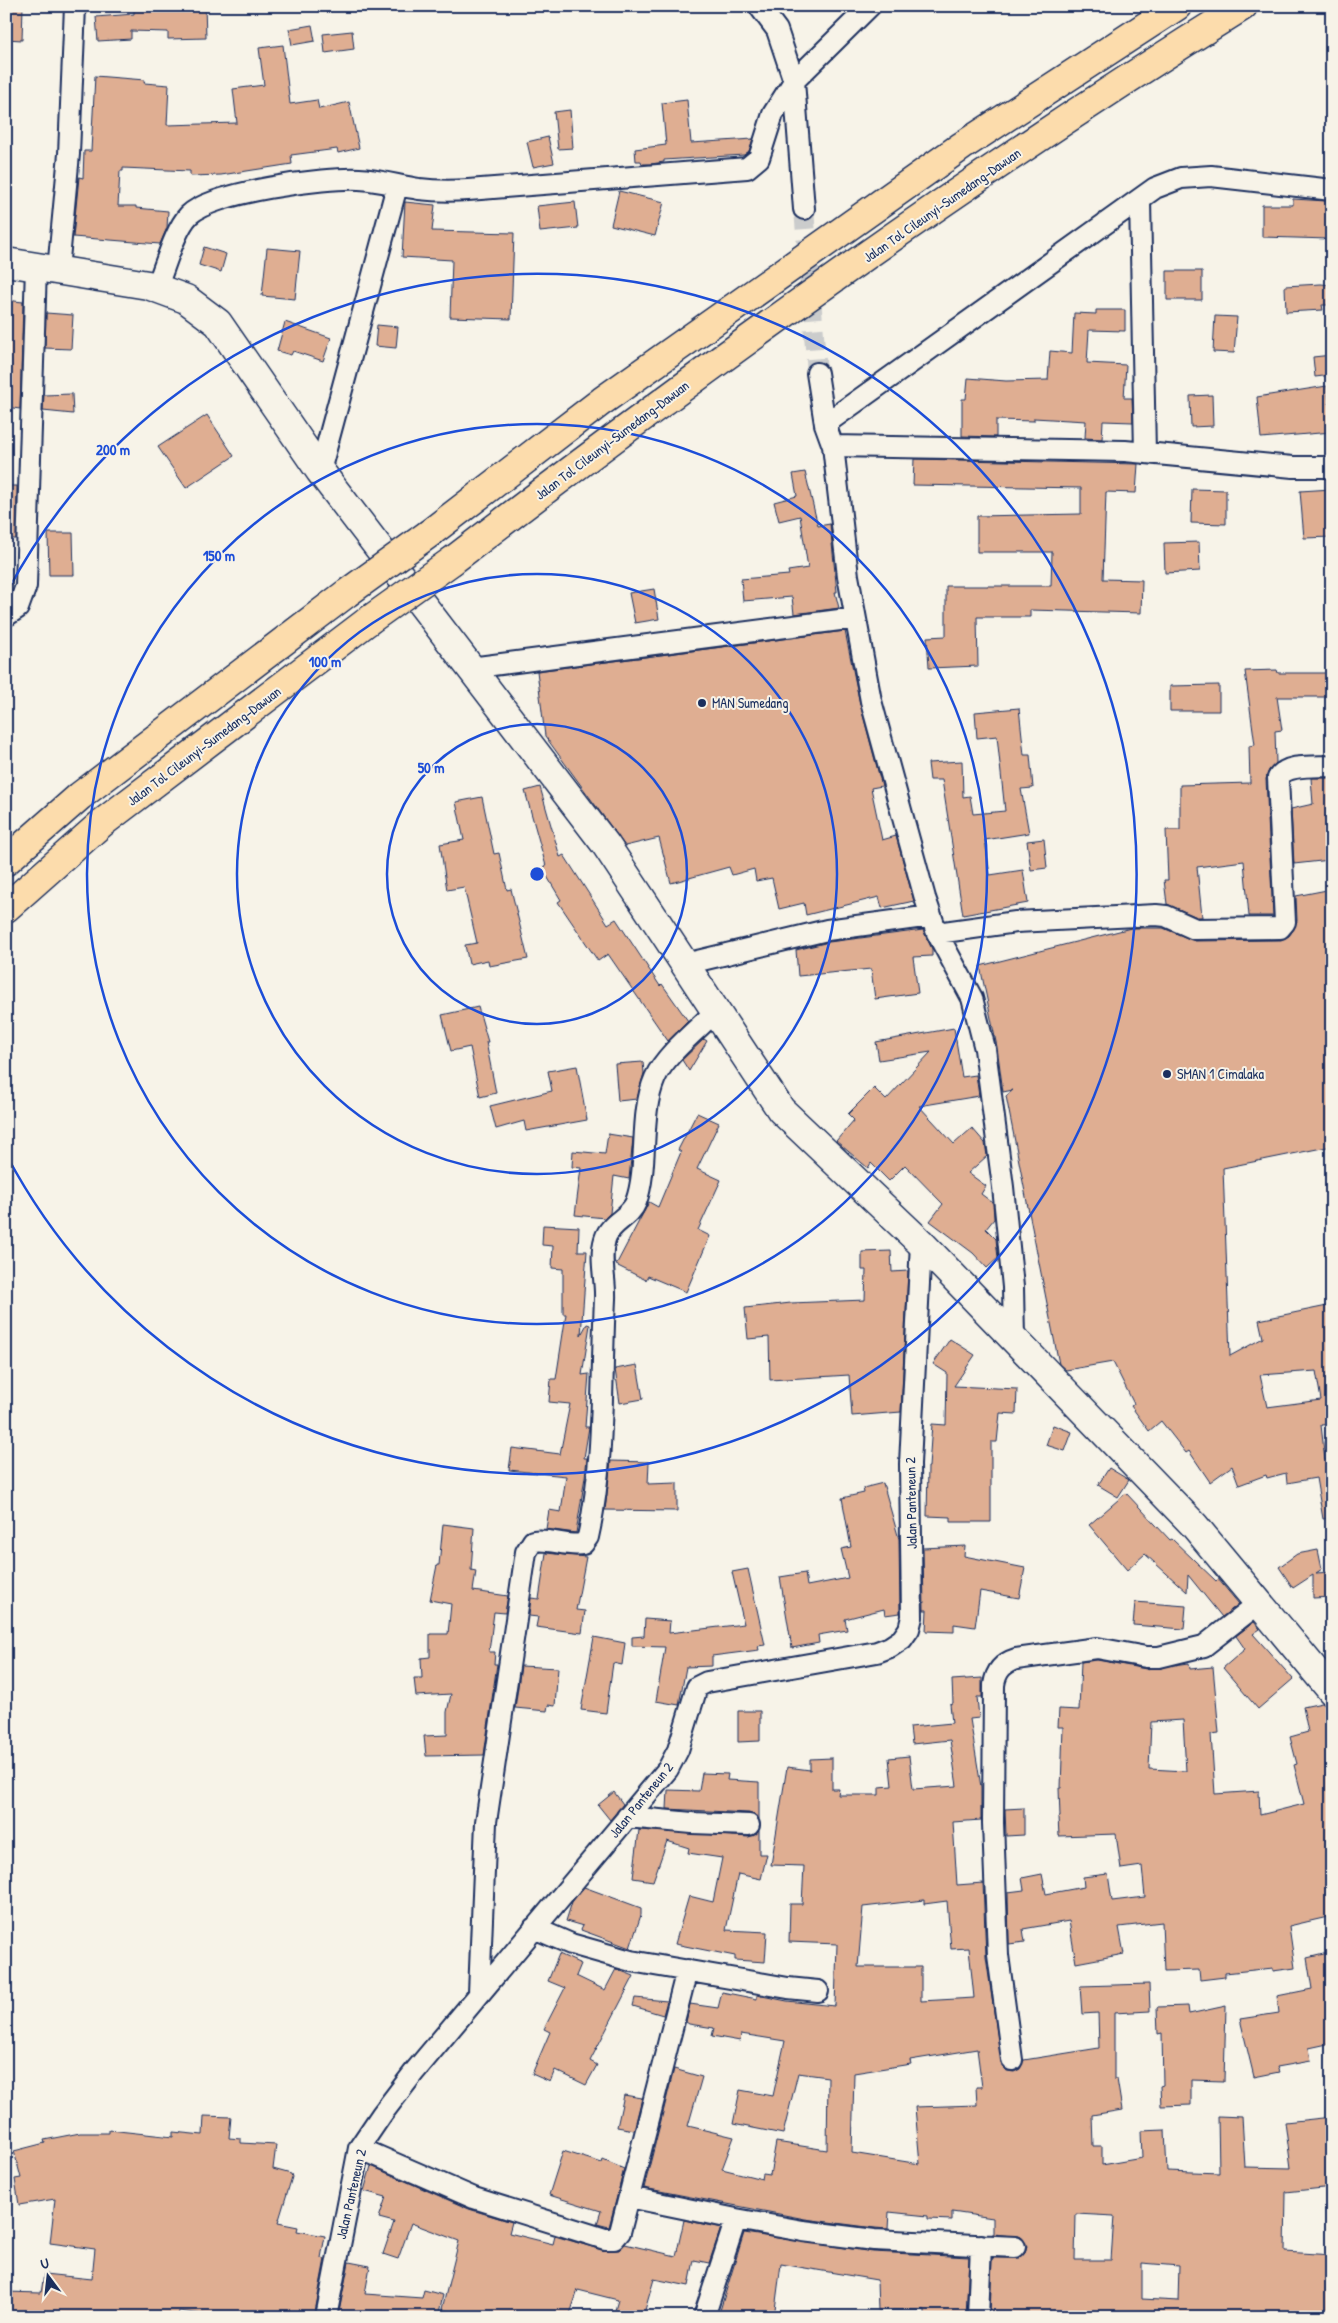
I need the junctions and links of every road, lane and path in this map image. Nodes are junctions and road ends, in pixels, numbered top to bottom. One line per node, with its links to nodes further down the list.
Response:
1 (75, 6): 12 (street)
2 (759, 6): 6 (street)
3 (870, 6): 6 (street)
4 (1178, 6): 24 (highway, bridge)
5 (1243, 6): 25 (highway, Jalan Tol Cileunyi–Sumedang–Dawuan, bridge)
6 (794, 81): 7 (street); 10 (street)
7 (397, 186): 13 (street); 19 (street)
8 (1332, 190): 9 (street)
9 (1140, 200): 15 (street); 17 (street)
10 (804, 209)
11 (6, 262): 12 (street)
12 (47, 268): 13 (street); 20 (street)
13 (156, 288): 19 (street)
14 (818, 372): 15 (street)
15 (825, 424): 16 (street)
16 (833, 446): 17 (street); 21 (street)
17 (1145, 453): 18 (street)
18 (1332, 467)
19 (320, 471): 22 (street)
20 (6, 616)
21 (855, 618): 22 (street); 26 (street)
22 (470, 668): 27 (street)
23 (1332, 766): 26 (street)
24 (6, 860)
25 (6, 908)
26 (934, 925): 27 (street); 30 (street)
27 (685, 964): 28 (street)
28 (716, 1011): 29 (street); 38 (street)
29 (921, 1243): 30 (street); 33 (street, Jalan Panteneun 2)
30 (1014, 1339): 31 (street)
31 (1259, 1603): 32 (street); 39 (street)
32 (1332, 1691)
33 (628, 1817): 34 (street); 35 (street, Jalan Panteneun 2)
34 (749, 1825)
35 (534, 1928): 36 (street); 38 (street, Jalan Panteneun 2)
36 (687, 1970): 37 (street); 41 (street)
37 (818, 1991)
38 (480, 1993): 40 (street, Jalan Panteneun 2)
39 (1012, 2060)
40 (359, 2148): 41 (street); 45 (street, Jalan Panteneun 2)
41 (629, 2197): 42 (street)
42 (736, 2219): 43 (street); 46 (street)
43 (981, 2245): 44 (street); 47 (street)
44 (1015, 2246)
45 (326, 2317)
46 (704, 2317)
47 (978, 2317)

